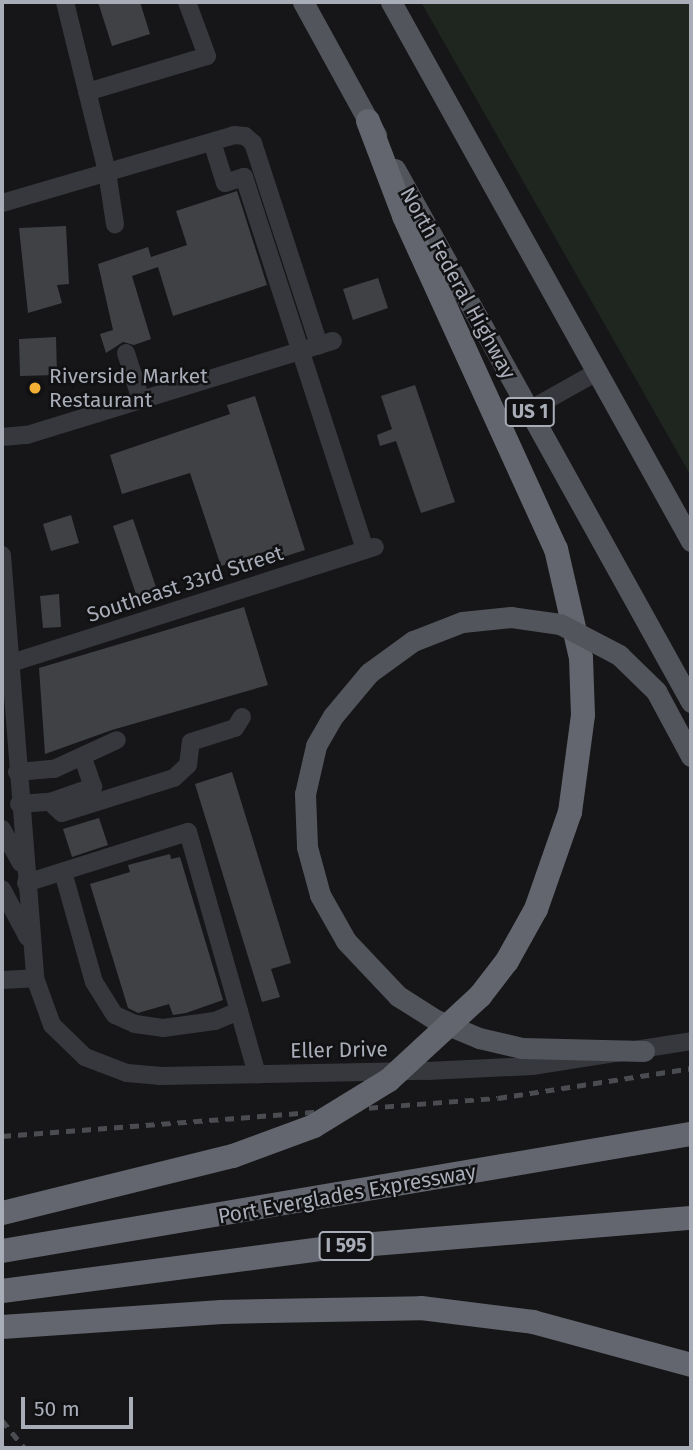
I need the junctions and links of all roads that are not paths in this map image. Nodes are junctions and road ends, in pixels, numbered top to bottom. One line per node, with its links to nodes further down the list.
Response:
1 (65, 2): 5 (street)
2 (187, 2): 5 (street)
3 (303, 2): 6 (main road, US 1)
4 (391, 2): 13 (main road)
5 (88, 92): 8 (street)
6 (368, 121): 15 (main road, North Federal Highway / US 1); 43 (highway, bridge)
7 (212, 142): 8 (street); 11 (street); 11 (street)
8 (107, 172): 9 (street); 10 (street)
9 (2, 203)
10 (115, 224)
11 (299, 351): 14 (street); 20 (street, Southeast 33rd Street)
12 (126, 353): 14 (street)
13 (597, 372): 15 (street); 17 (main road)
14 (141, 400): 16 (street)
15 (529, 410): 21 (main road, North Federal Highway / US 1)
16 (2, 437)
17 (691, 541)
18 (2, 555): 19 (street, Eller Drive)
19 (4, 643): 20 (street, Eller Drive)
20 (8, 664): 22 (street, Eller Drive)
21 (691, 702)
22 (6, 706): 27 (street, Eller Drive)
23 (242, 717): 28 (street)
24 (117, 740): 26 (street)
25 (691, 756): 40 (main road, bridge)
26 (83, 758): 27 (street); 28 (street)
27 (17, 772): 29 (street, Eller Drive)
28 (50, 802): 29 (street)
29 (19, 804): 32 (street, Eller Drive)
30 (2, 829): 32 (street)
31 (63, 872): 32 (street); 38 (street); 38 (street)
32 (25, 876): 35 (street, Eller Drive)
33 (2, 889): 34 (street)
34 (7, 907): 35 (street)
35 (32, 945): 36 (street, Eller Drive)
36 (35, 978): 37 (street); 41 (street, Eller Drive)
37 (2, 980)
38 (239, 1011): 41 (street)
39 (691, 1041): 40 (street, Eller Drive)
40 (645, 1051): 41 (street, Eller Drive)
41 (257, 1074)
42 (691, 1134): 45 (highway, Port Everglades Expressway / I 595)
43 (2, 1213)
44 (691, 1218): 46 (highway, Port Everglades Expressway / I 595)
45 (2, 1251)
46 (2, 1291)
47 (2, 1327): 48 (highway)
48 (691, 1365)

